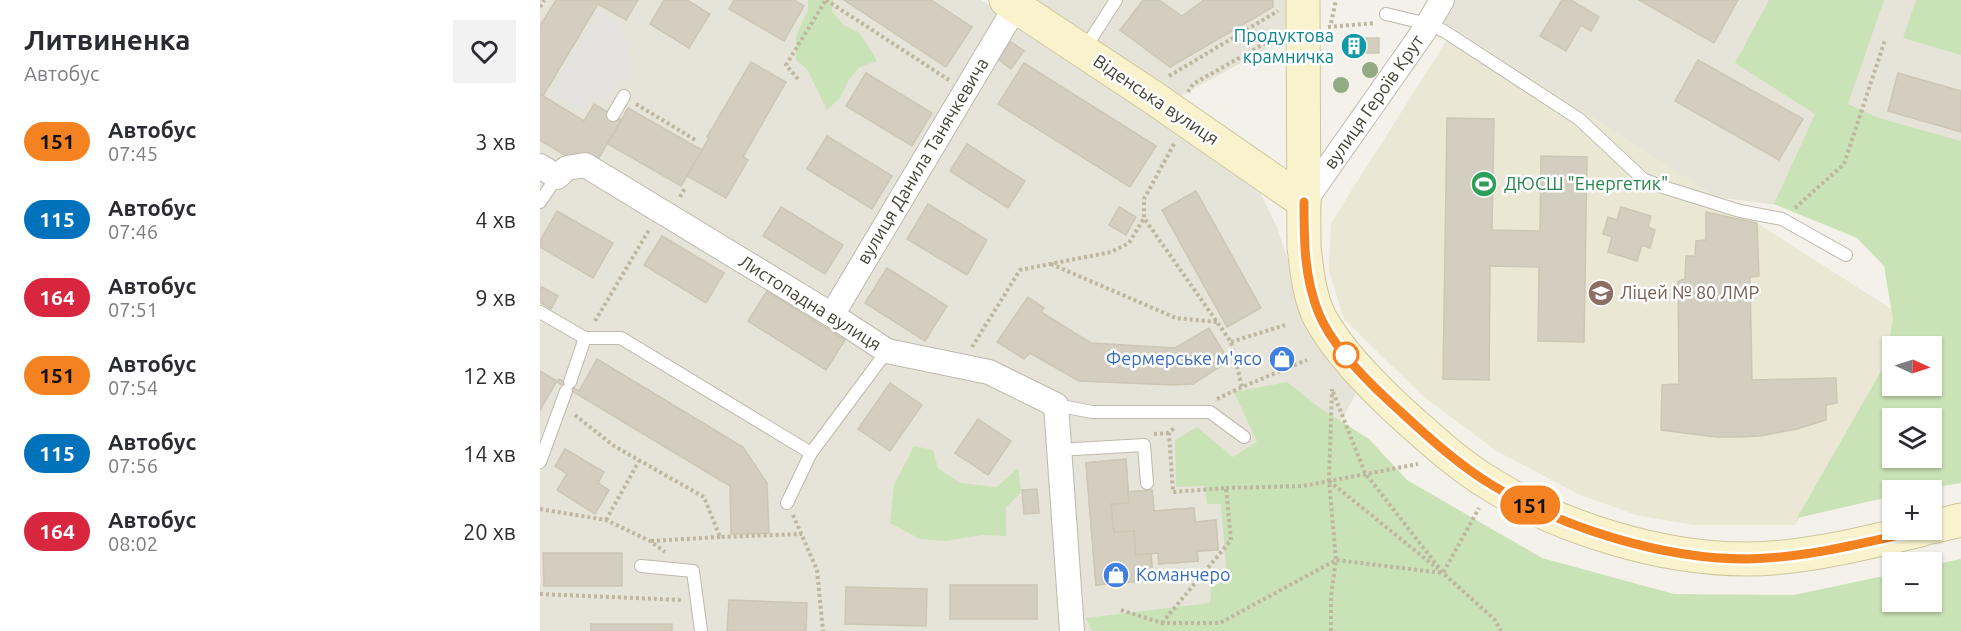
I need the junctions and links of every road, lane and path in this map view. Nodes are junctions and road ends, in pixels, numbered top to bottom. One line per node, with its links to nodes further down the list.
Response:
1 (544, 0): 8 (path)
2 (826, 0): 16 (path); 18 (path)
3 (1116, 0): 15 (lane)
4 (1442, 0): 10 (street, вулиця Героїв Крут)
5 (1334, 2): 12 (path)
6 (1011, 3): 15 (street, Віденська вулиця); 18 (street, вулиця Данила Танячкевича)
7 (1293, 4): 17 (path); 26 (street)
8 (540, 7)
9 (1386, 14): 10 (lane)
10 (1417, 21): 12 (path); 26 (street, вулиця Героїв Крут); 29 (lane)
11 (1324, 27): 12 (path)
12 (1330, 27)
13 (1281, 34): 20 (path)
14 (1885, 40): 29 (path)
15 (1083, 51): 26 (street, Віденська вулиця)
16 (798, 79)
17 (1160, 81)
18 (965, 90): 33 (street, вулиця Данила Танячкевича)
19 (624, 96): 21 (lane); 22 (path)
20 (1184, 97)
21 (613, 115)
22 (697, 141)
23 (1174, 144): 28 (path)
24 (548, 172): 25 (lane); 27 (street, Листопадна вулиця)
25 (540, 202)
26 (1304, 202): 62 (street)
27 (660, 212): 33 (street, Листопадна вулиця); 36 (path)
28 (1144, 218): 31 (path); 34 (path)
29 (1782, 219): 30 (lane)
30 (1846, 255)
31 (1051, 264): 34 (path); 40 (path)
32 (540, 312): 36 (lane)
33 (832, 315): 38 (street, Листопадна вулиця)
34 (1217, 322): 37 (path)
35 (1285, 325): 37 (path)
36 (585, 338): 41 (lane); 45 (lane)
37 (1231, 342): 39 (path)
38 (887, 351): 40 (street, Листопадна вулиця); 45 (lane)
39 (1307, 360)
40 (960, 366): 42 (street, Листопадна вулиця)
41 (560, 403): 46 (path); 47 (lane)
42 (1056, 405): 43 (lane); 44 (street)
43 (1244, 437)
44 (1058, 450): 51 (lane); 72 (street)
45 (811, 453): 54 (lane)
46 (639, 461): 57 (path); 61 (path)
47 (540, 462)
48 (1419, 464): 49 (path)
49 (1365, 473): 50 (path); 50 (path); 65 (path)
50 (1329, 480): 52 (path); 63 (path); 65 (path)
51 (1146, 483)
52 (1226, 488): 53 (path); 69 (path)
53 (1173, 492)
54 (788, 503): 60 (path)
55 (1479, 507): 65 (path)
56 (540, 509): 57 (path)
57 (606, 520): 61 (path)
58 (1961, 520): 59 (street)
59 (1942, 525)
60 (802, 534): 61 (path); 71 (path)
61 (720, 537)
62 (1882, 539)
63 (1336, 560): 65 (path); 69 (path); 73 (path)
64 (641, 566): 67 (lane)
65 (1443, 573): 74 (path)
66 (540, 594): 67 (path)
67 (698, 601): 70 (lane)
68 (1121, 610): 69 (path)
69 (1162, 623)
70 (701, 631)
71 (823, 631)
72 (1072, 631)
73 (1331, 631)
74 (1501, 631)

